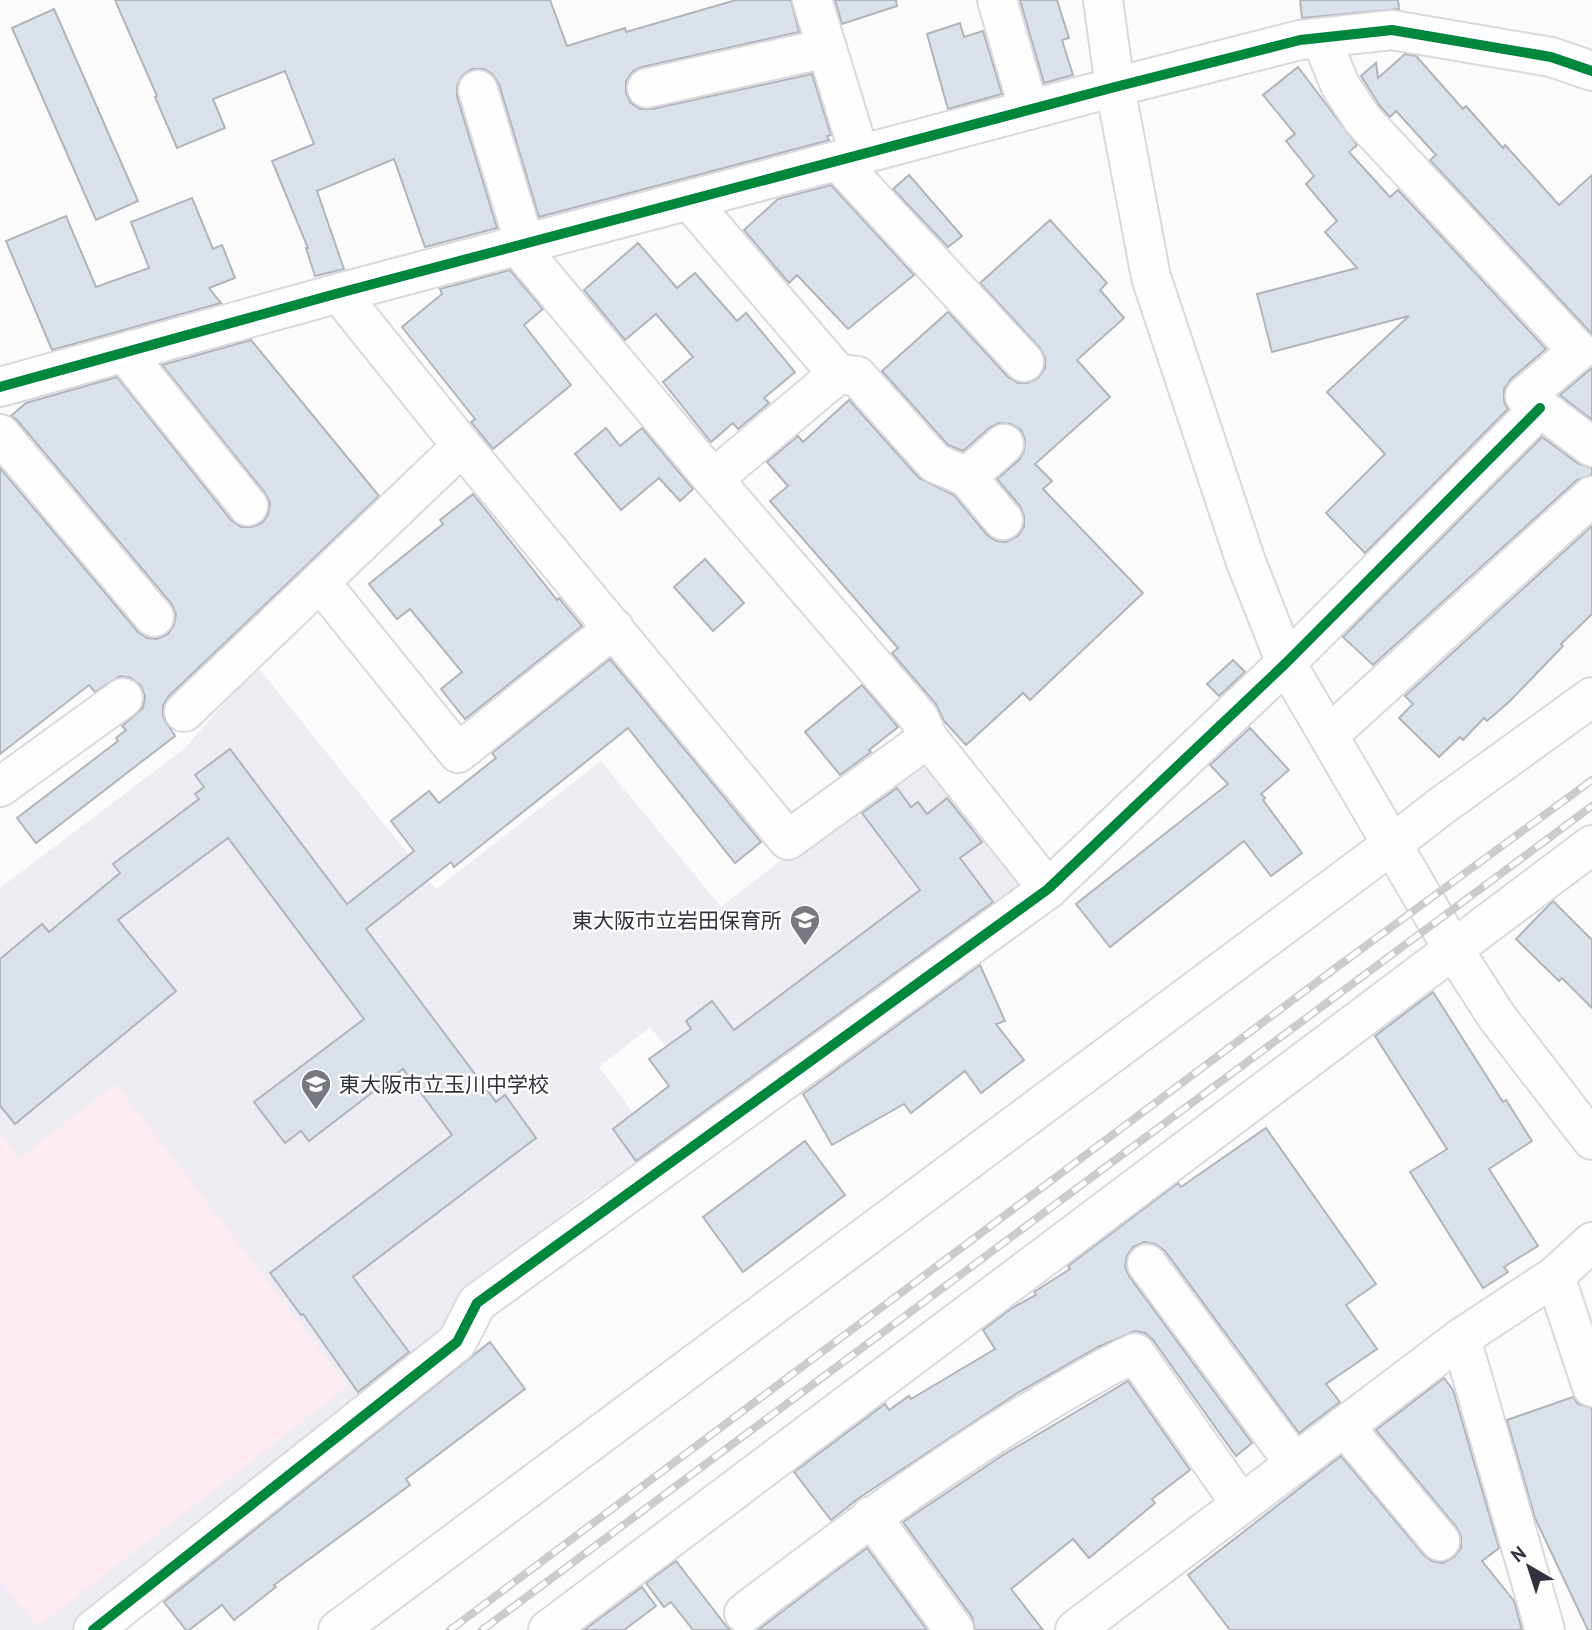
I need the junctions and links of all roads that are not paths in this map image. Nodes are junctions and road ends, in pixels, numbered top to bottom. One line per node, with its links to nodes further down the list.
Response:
1 (812, 0): 5 (street)
2 (997, 0): 10 (street)
3 (1104, 0): 7 (street)
4 (1321, 38): 6 (street); 7 (street); 19 (street)
5 (827, 48): 8 (street); 11 (street)
6 (1592, 71)
7 (1115, 87): 10 (street); 32 (street)
8 (647, 88)
9 (478, 90): 13 (street)
10 (1030, 110): 11 (street)
11 (850, 159): 12 (street); 16 (street)
12 (690, 201): 13 (street); 17 (street)
13 (521, 245): 14 (street); 25 (street)
14 (339, 293): 15 (street); 22 (street)
15 (125, 353): 18 (street); 27 (street)
16 (1024, 362)
17 (838, 373): 24 (street); 25 (street)
18 (0, 387)
19 (1540, 408): 23 (street); 32 (street)
20 (0, 434): 30 (street)
21 (1004, 444): 24 (street)
22 (462, 446): 29 (street); 31 (street)
23 (1592, 447)
24 (967, 477): 28 (street)
25 (713, 479): 37 (street)
26 (1592, 496): 36 (street)
27 (248, 506)
28 (1003, 520)
29 (320, 582): 31 (street); 35 (street)
30 (154, 617)
31 (614, 628): 37 (street)
32 (1286, 663): 36 (street); 41 (street)
33 (1592, 697): 39 (street)
34 (123, 698): 38 (street)
35 (184, 712)
36 (1330, 734): 39 (street)
37 (928, 738): 41 (street)
38 (0, 788)
39 (1391, 845): 42 (street); 56 (street)
40 (1592, 845): 42 (street)
41 (1048, 889): 55 (street)
42 (1452, 949): 43 (street); 57 (street)
43 (1592, 1140)
44 (1592, 1242): 46 (street)
45 (1147, 1264): 50 (street)
46 (1555, 1276): 47 (street); 48 (street)
47 (1461, 1338): 49 (street); 60 (street)
48 (1592, 1387)
49 (1344, 1426): 50 (street); 53 (street)
50 (1295, 1464): 51 (street)
51 (1241, 1504): 52 (street); 59 (street)
52 (871, 1516): 54 (street); 58 (street)
53 (1440, 1541)
54 (744, 1613)
55 (93, 1630)
56 (338, 1630)
57 (548, 1630)
58 (954, 1630)
59 (1075, 1630)
60 (1545, 1630)

